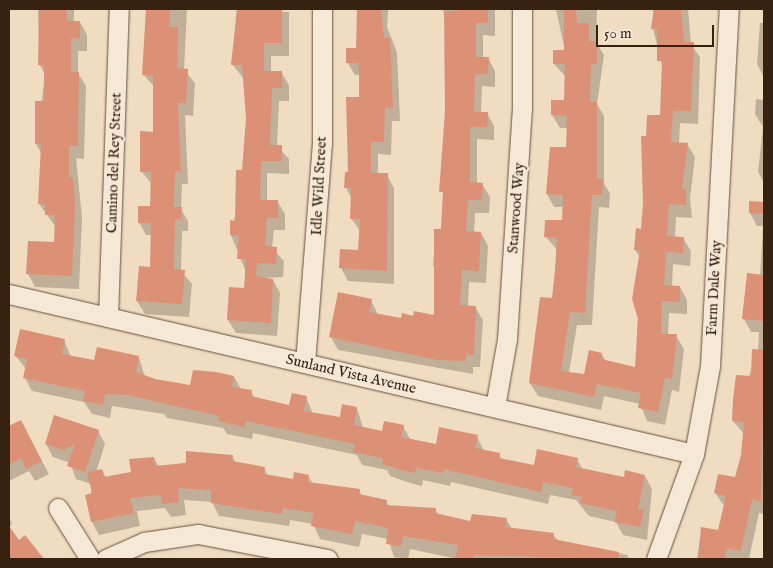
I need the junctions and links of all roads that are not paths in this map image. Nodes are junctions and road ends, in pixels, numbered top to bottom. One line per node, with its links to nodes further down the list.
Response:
1 (119, 9): 6 (street, Camino del Rey Street)
2 (322, 9): 7 (street, Idle Wild Street)
3 (522, 9): 8 (street, Stanwood Way)
4 (729, 9): 9 (street, Farm Dale Way)
5 (9, 294): 6 (street, Sunland Vista Avenue)
6 (108, 317): 7 (street, Sunland Vista Avenue)
7 (305, 363): 8 (street, Sunland Vista Avenue)
8 (495, 407): 9 (street, Sunland Vista Avenue)
9 (694, 454): 15 (street, Farm Dale Way)
10 (58, 508): 12 (street)
11 (287, 555): 13 (street); 14 (street)
12 (90, 559)
13 (106, 559)
14 (328, 559)
15 (656, 559)

